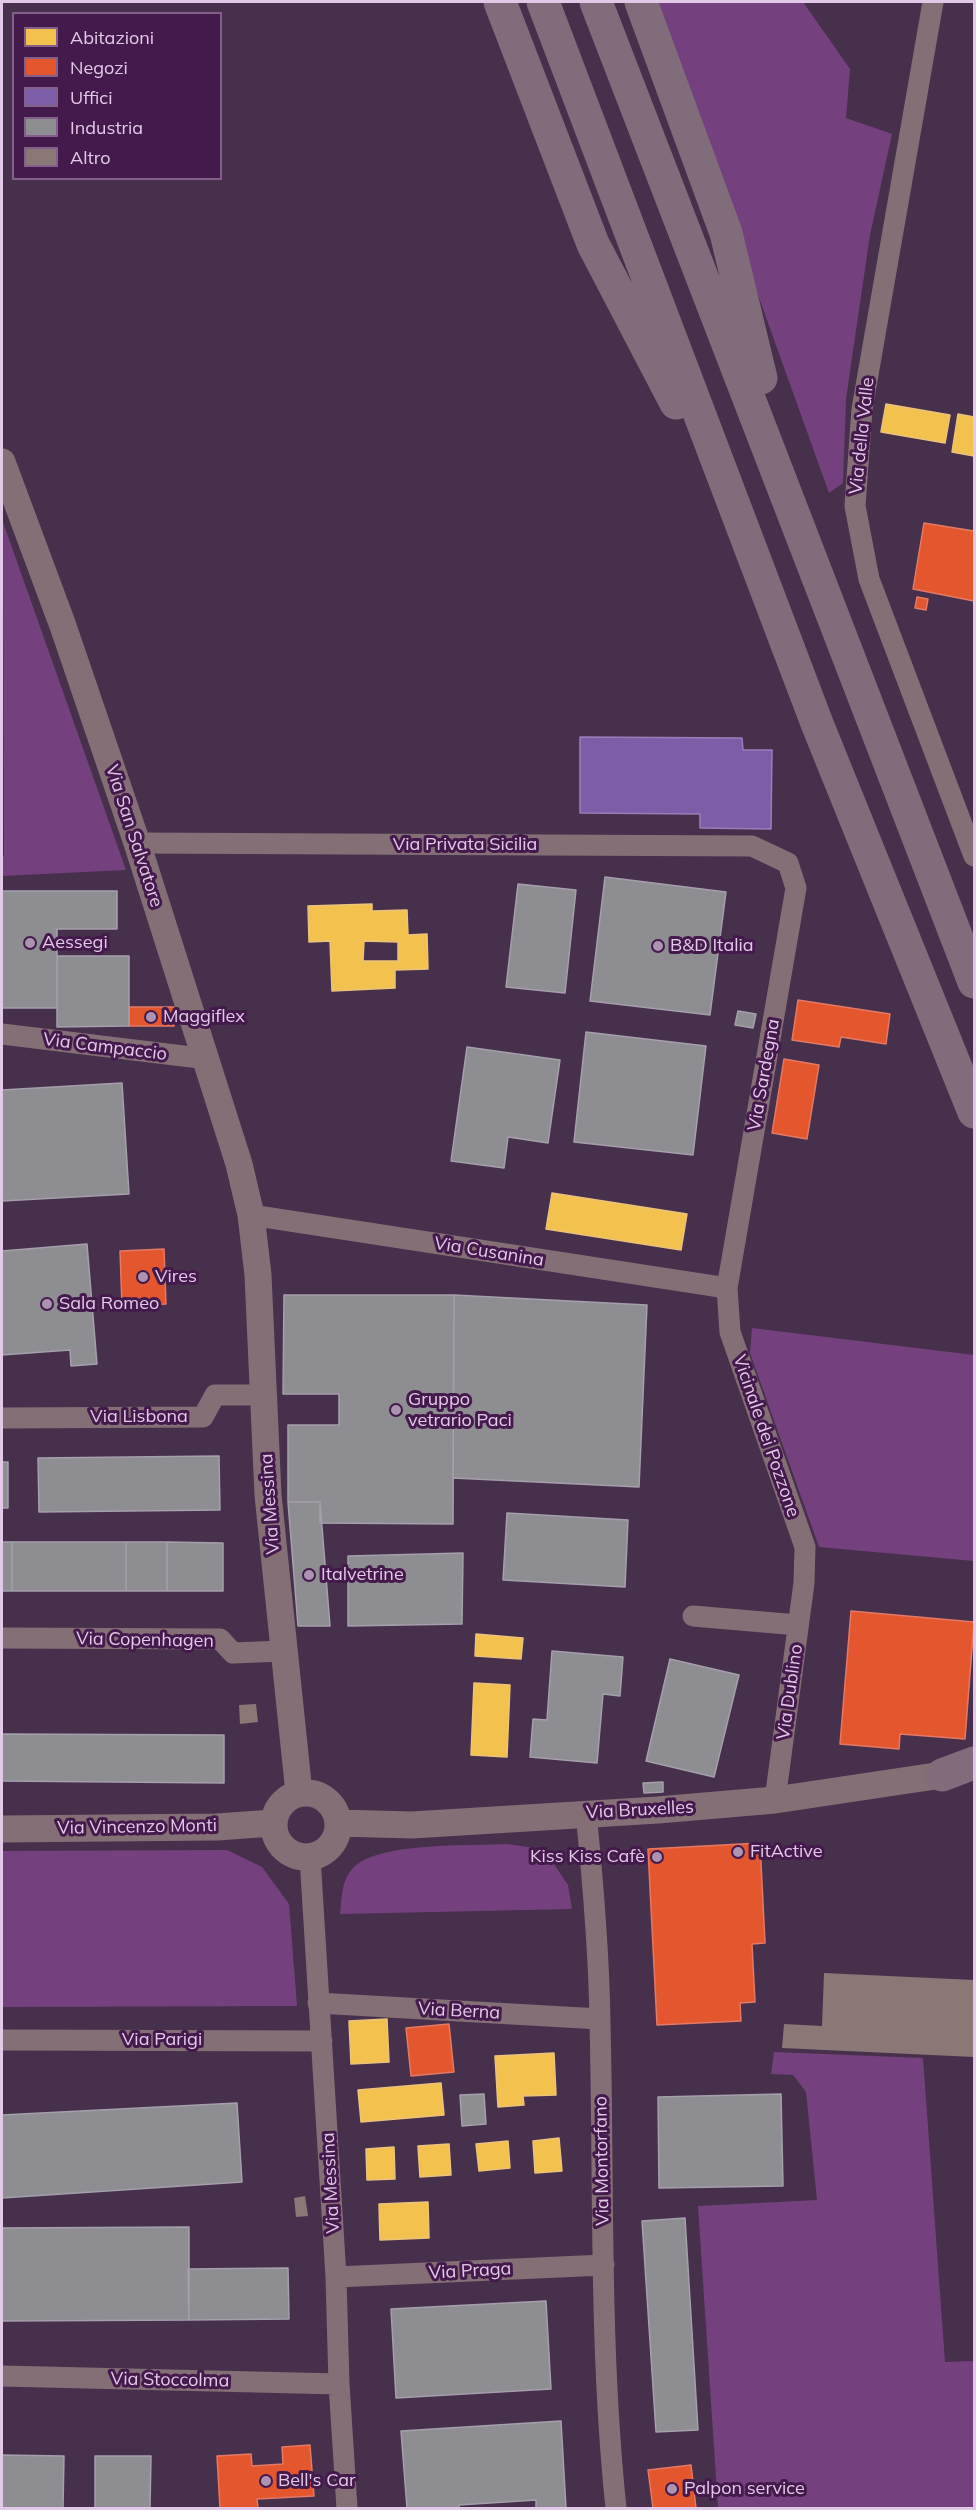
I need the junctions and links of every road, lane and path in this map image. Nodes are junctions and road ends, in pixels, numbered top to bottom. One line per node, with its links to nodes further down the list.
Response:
1 (500, 2): 9 (highway)
2 (543, 2): 9 (highway)
3 (596, 2): 8 (highway)
4 (641, 2): 8 (highway)
5 (933, 2): 11 (street, Via della Valle)
6 (2, 462): 7 (street, Via San Salvatore)
7 (6, 490): 10 (street, Via San Salvatore)
8 (793, 508): 13 (highway)
9 (748, 542): 16 (highway)
10 (137, 843): 12 (street, Via Privata Sicilia); 15 (street, Via San Salvatore)
11 (975, 856)
12 (788, 863): 18 (street, Via Sardegna)
13 (975, 982)
14 (2, 1034): 15 (street, Via Campaccio)
15 (208, 1059): 17 (street, Via San Salvatore)
16 (975, 1112)
17 (250, 1215): 18 (street, Via Cusanina); 19 (street, Via Messina)
18 (727, 1288): 21 (street, Vicinale dei Pozzone)
19 (264, 1395): 20 (street, Via Lisbona); 25 (street, Via Messina)
20 (2, 1418)
21 (804, 1583): 23 (street, Via Dublino)
22 (693, 1616): 23 (street)
23 (798, 1625): 30 (street, Via Dublino)
24 (2, 1638): 25 (street, Via Copenhagen)
25 (283, 1652): 29 (street, Via Messina)
26 (975, 1763): 27 (highway)
27 (942, 1775): 28 (highway); 30 (street, Via Bruxelles)
28 (975, 1780)
29 (299, 1793): 32 (street); 33 (street)
30 (775, 1800): 31 (street, Via Bruxelles)
31 (586, 1813): 33 (street, Via Bruxelles); 37 (street, Via Montorfano)
32 (273, 1823): 34 (street, Via Vincenzo Monti); 35 (street)
33 (338, 1823): 35 (street)
34 (2, 1829)
35 (310, 1857): 36 (street, Via Messina)
36 (318, 2002): 37 (street, Via Berna); 39 (street, Via Messina)
37 (600, 2019): 40 (street, Via Montorfano)
38 (2, 2040): 39 (street, Via Parigi)
39 (322, 2041): 41 (street, Via Messina)
40 (604, 2265): 41 (street, Via Praga); 45 (street, Via Montorfano)
41 (336, 2277): 43 (street, Via Messina)
42 (2, 2376): 43 (street, Via Stoccolma)
43 (339, 2384): 44 (street, Via Messina)
44 (347, 2508)
45 (616, 2508)

